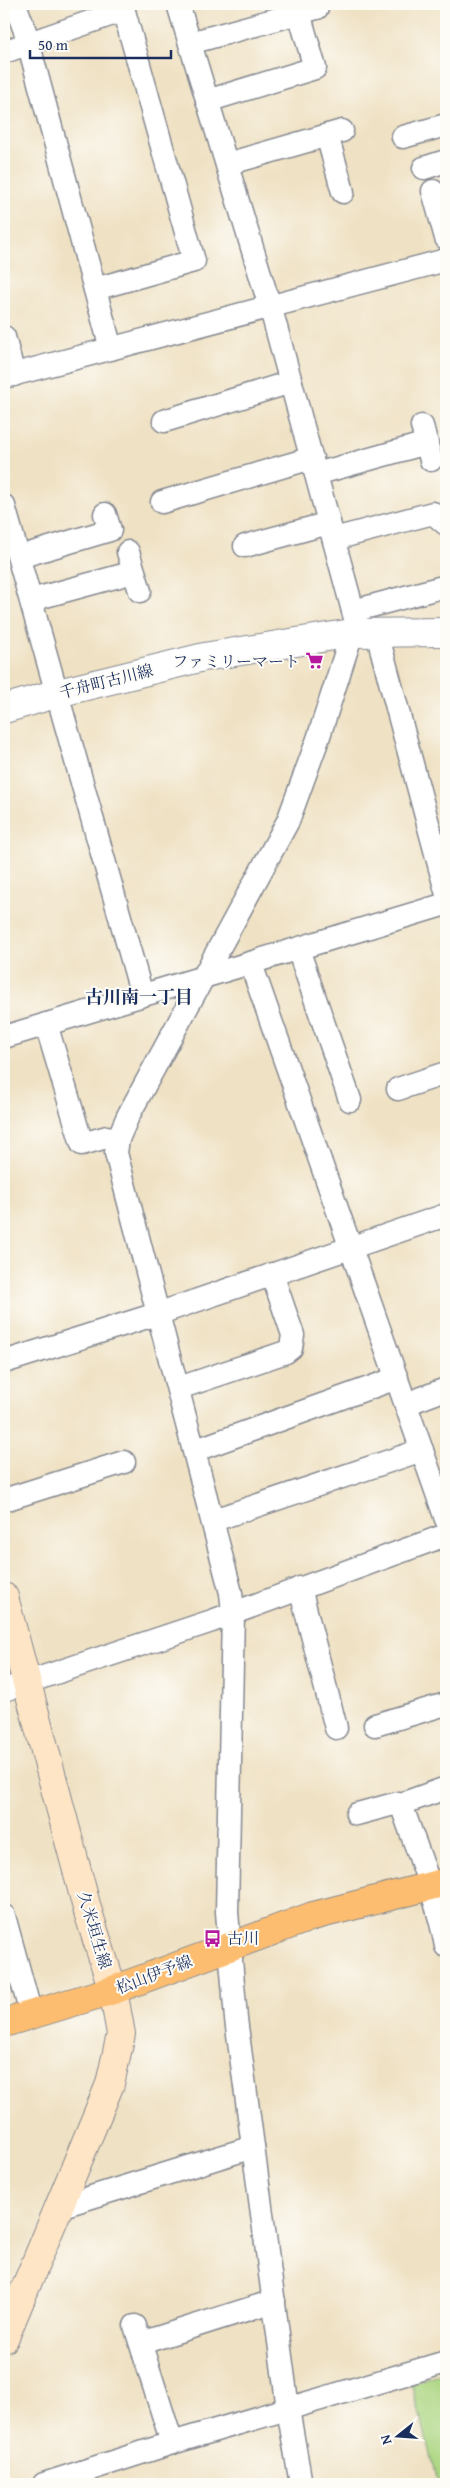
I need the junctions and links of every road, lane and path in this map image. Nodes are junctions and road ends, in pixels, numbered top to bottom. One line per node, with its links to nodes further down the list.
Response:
1 (15, 4): 5 (street)
2 (178, 4): 4 (street)
3 (123, 7): 5 (street); 17 (street)
4 (190, 43): 7 (street); 7 (street)
5 (27, 44): 6 (street); 17 (street)
6 (4, 52)
7 (207, 101): 11 (street)
8 (446, 125): 9 (street)
9 (402, 137)
10 (446, 161): 12 (street)
11 (227, 164): 13 (street); 18 (street)
12 (424, 168)
13 (333, 182)
14 (433, 191): 15 (street)
15 (446, 238)
16 (446, 260): 18 (street)
17 (95, 289): 20 (street)
18 (271, 308): 20 (street); 22 (street)
19 (4, 337): 21 (street)
20 (111, 349): 21 (street)
21 (9, 376)
22 (291, 382): 23 (street); 25 (street)
23 (164, 421)
24 (427, 443): 25 (street)
25 (314, 466): 26 (street); 30 (street)
26 (162, 502)
27 (4, 506): 32 (street)
28 (105, 514): 32 (street)
29 (446, 524): 30 (street)
30 (332, 531): 31 (street); 36 (street)
31 (245, 546)
32 (14, 564): 35 (street)
33 (134, 572): 35 (street)
34 (446, 586): 36 (street)
35 (31, 600): 38 (street)
36 (360, 628): 37 (street, 千舟町古川線); 38 (street, 千舟町古川線); 40 (street); 44 (street)
37 (446, 632)
38 (58, 693): 39 (street, 千舟町古川線); 45 (street)
39 (4, 709)
40 (446, 891)
41 (446, 904): 42 (street)
42 (298, 950): 43 (street); 50 (street)
43 (251, 964): 44 (street); 53 (street)
44 (200, 979): 45 (street); 51 (street)
45 (142, 996): 46 (street)
46 (46, 1024): 47 (street); 51 (street)
47 (4, 1037)
48 (437, 1069): 49 (street)
49 (398, 1089)
50 (350, 1100)
51 (118, 1139): 55 (street)
52 (446, 1215): 53 (street)
53 (351, 1247): 54 (street); 57 (street)
54 (272, 1274): 55 (street); 58 (street)
55 (160, 1313): 56 (street); 58 (street)
56 (4, 1362)
57 (397, 1378): 60 (street); 61 (street)
58 (179, 1388): 61 (street)
59 (446, 1389): 60 (street)
60 (406, 1404): 62 (street)
61 (196, 1450): 66 (street)
62 (422, 1450): 65 (street); 66 (street)
63 (124, 1462): 64 (street)
64 (4, 1500)
65 (446, 1519)
66 (214, 1520): 70 (street)
67 (446, 1535): 68 (street)
68 (300, 1588): 70 (street); 74 (street)
69 (4, 1598): 71 (main road, 久米垣生線)
70 (233, 1612): 71 (street); 80 (street)
71 (16, 1687): 82 (main road, 久米垣生線)
72 (446, 1704): 73 (street)
73 (375, 1725)
74 (336, 1728)
75 (446, 1788): 76 (street)
76 (400, 1804): 77 (street); 78 (street)
77 (357, 1814)
78 (437, 1883): 80 (main road, 松山伊予線); 81 (street)
79 (4, 1916): 83 (street)
80 (230, 1946): 82 (main road, 松山伊予線); 85 (street)
81 (446, 1946)
82 (113, 1990): 83 (main road, 松山伊予線); 86 (main road, 久米垣生線)
83 (31, 2014): 84 (main road, 松山伊予線)
84 (4, 2023)
85 (253, 2147): 86 (street); 87 (street)
86 (56, 2208): 88 (main road, 久米垣生線)
87 (274, 2301): 90 (street); 91 (street)
88 (4, 2339)
89 (446, 2362): 90 (street)
90 (288, 2409): 91 (street); 93 (street)
91 (172, 2443): 92 (street)
92 (44, 2484)
93 (301, 2484)

